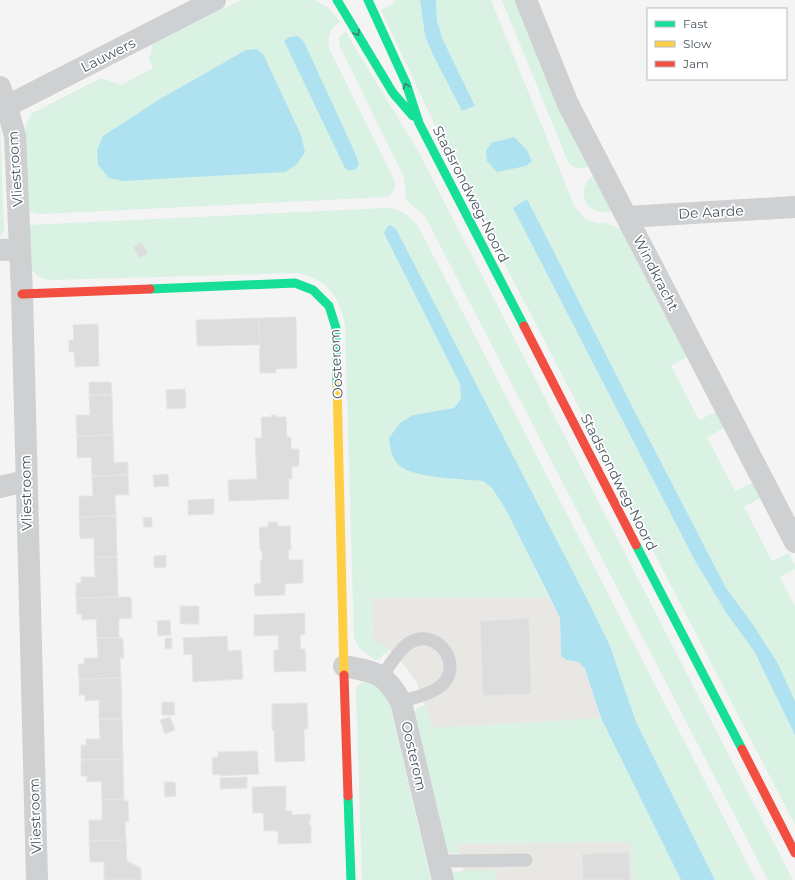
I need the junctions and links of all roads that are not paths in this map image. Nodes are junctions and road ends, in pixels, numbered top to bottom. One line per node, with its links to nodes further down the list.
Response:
1 (215, 0): 5 (street, Lauwers)
2 (337, 0): 6 (main road, Stadsrondweg-Noord, one-way to 6)
3 (368, 0): 6 (main road, Stadsrondweg-Noord, one-way to 3)
4 (526, 0): 8 (street, Windkracht)
5 (2, 100): 9 (street, Vliestroom)
6 (419, 123): 17 (main road, Stadsrondweg-Noord)
7 (795, 207): 8 (street, De Aarde)
8 (627, 217): 13 (street, Windkracht)
9 (9, 250): 10 (street, Vliestroom)
10 (22, 294): 11 (street, Vliestroom); 14 (main road, Oosterom)
11 (26, 481): 12 (street); 20 (street, Vliestroom)
12 (0, 486)
13 (795, 542)
14 (344, 666): 15 (street); 21 (main road, Oosterom)
15 (382, 676): 16 (street, Oosterom); 16 (lane)
16 (401, 702): 19 (street, Oosterom)
17 (795, 853)
18 (526, 860): 19 (lane)
19 (441, 870)
20 (37, 880)
21 (351, 880)

